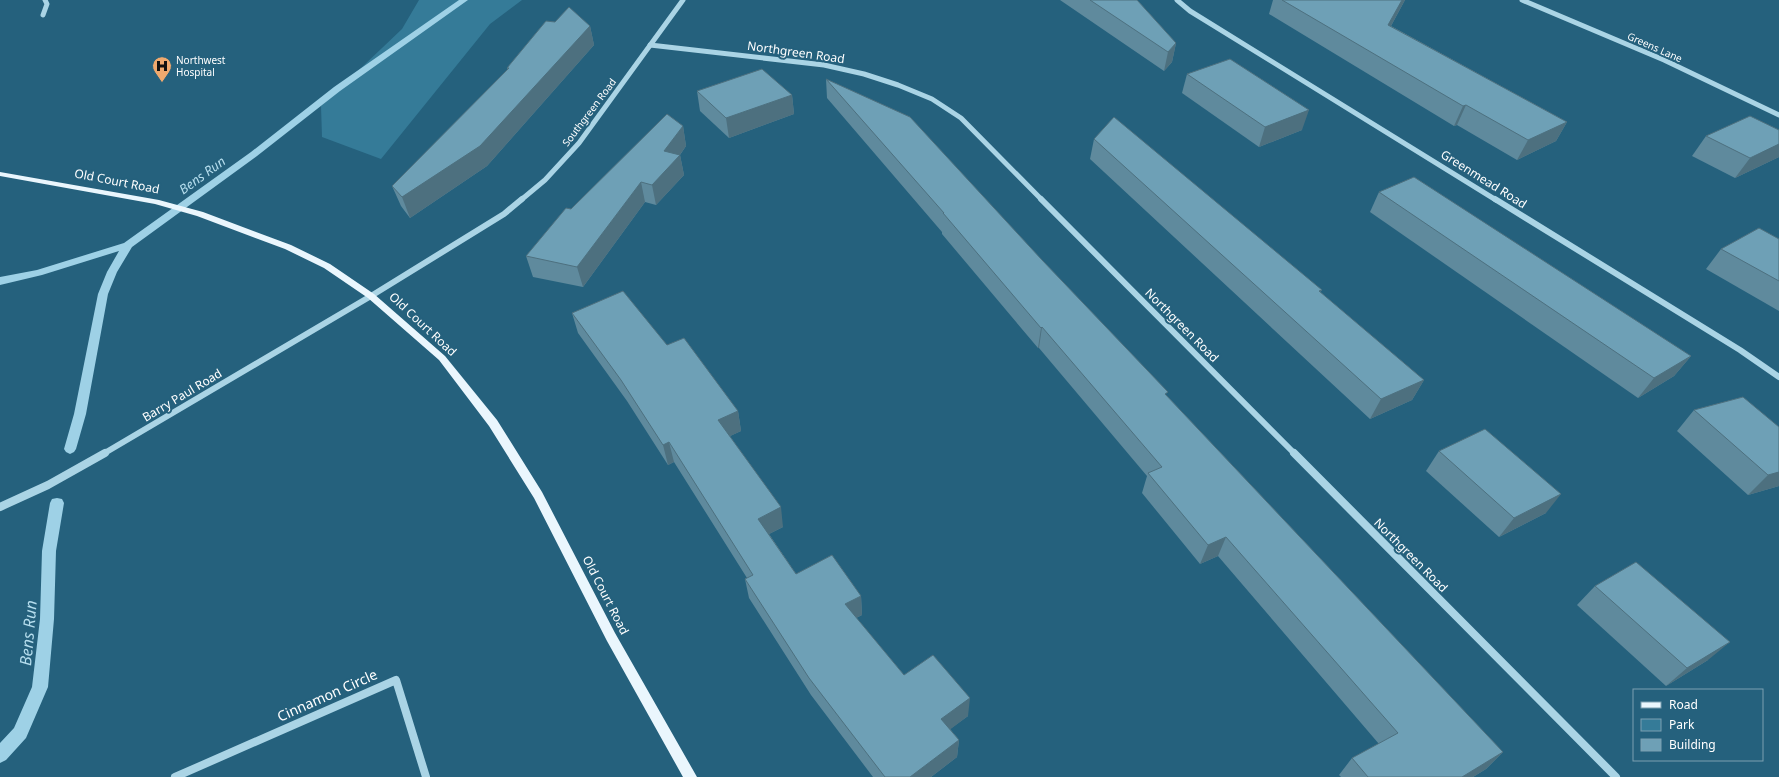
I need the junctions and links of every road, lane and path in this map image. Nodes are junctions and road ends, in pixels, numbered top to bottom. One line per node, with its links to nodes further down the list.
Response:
1 (45, 0): 5 (street)
2 (683, 0): 6 (street, Southgreen Road)
3 (1177, 0): 10 (street, Greenmead Road)
4 (1522, 0): 7 (street, Greens Lane)
5 (43, 15)
6 (650, 45): 9 (street, Southgreen Road); 15 (street, Northgreen Road)
7 (1779, 115)
8 (0, 174): 9 (main road, Old Court Road)
9 (371, 296): 11 (street, Barry Paul Road); 14 (main road, Old Court Road)
10 (1779, 377)
11 (0, 507)
12 (175, 777): 13 (street, Cinnamon Circle)
13 (426, 777)
14 (690, 777)
15 (1616, 777)

